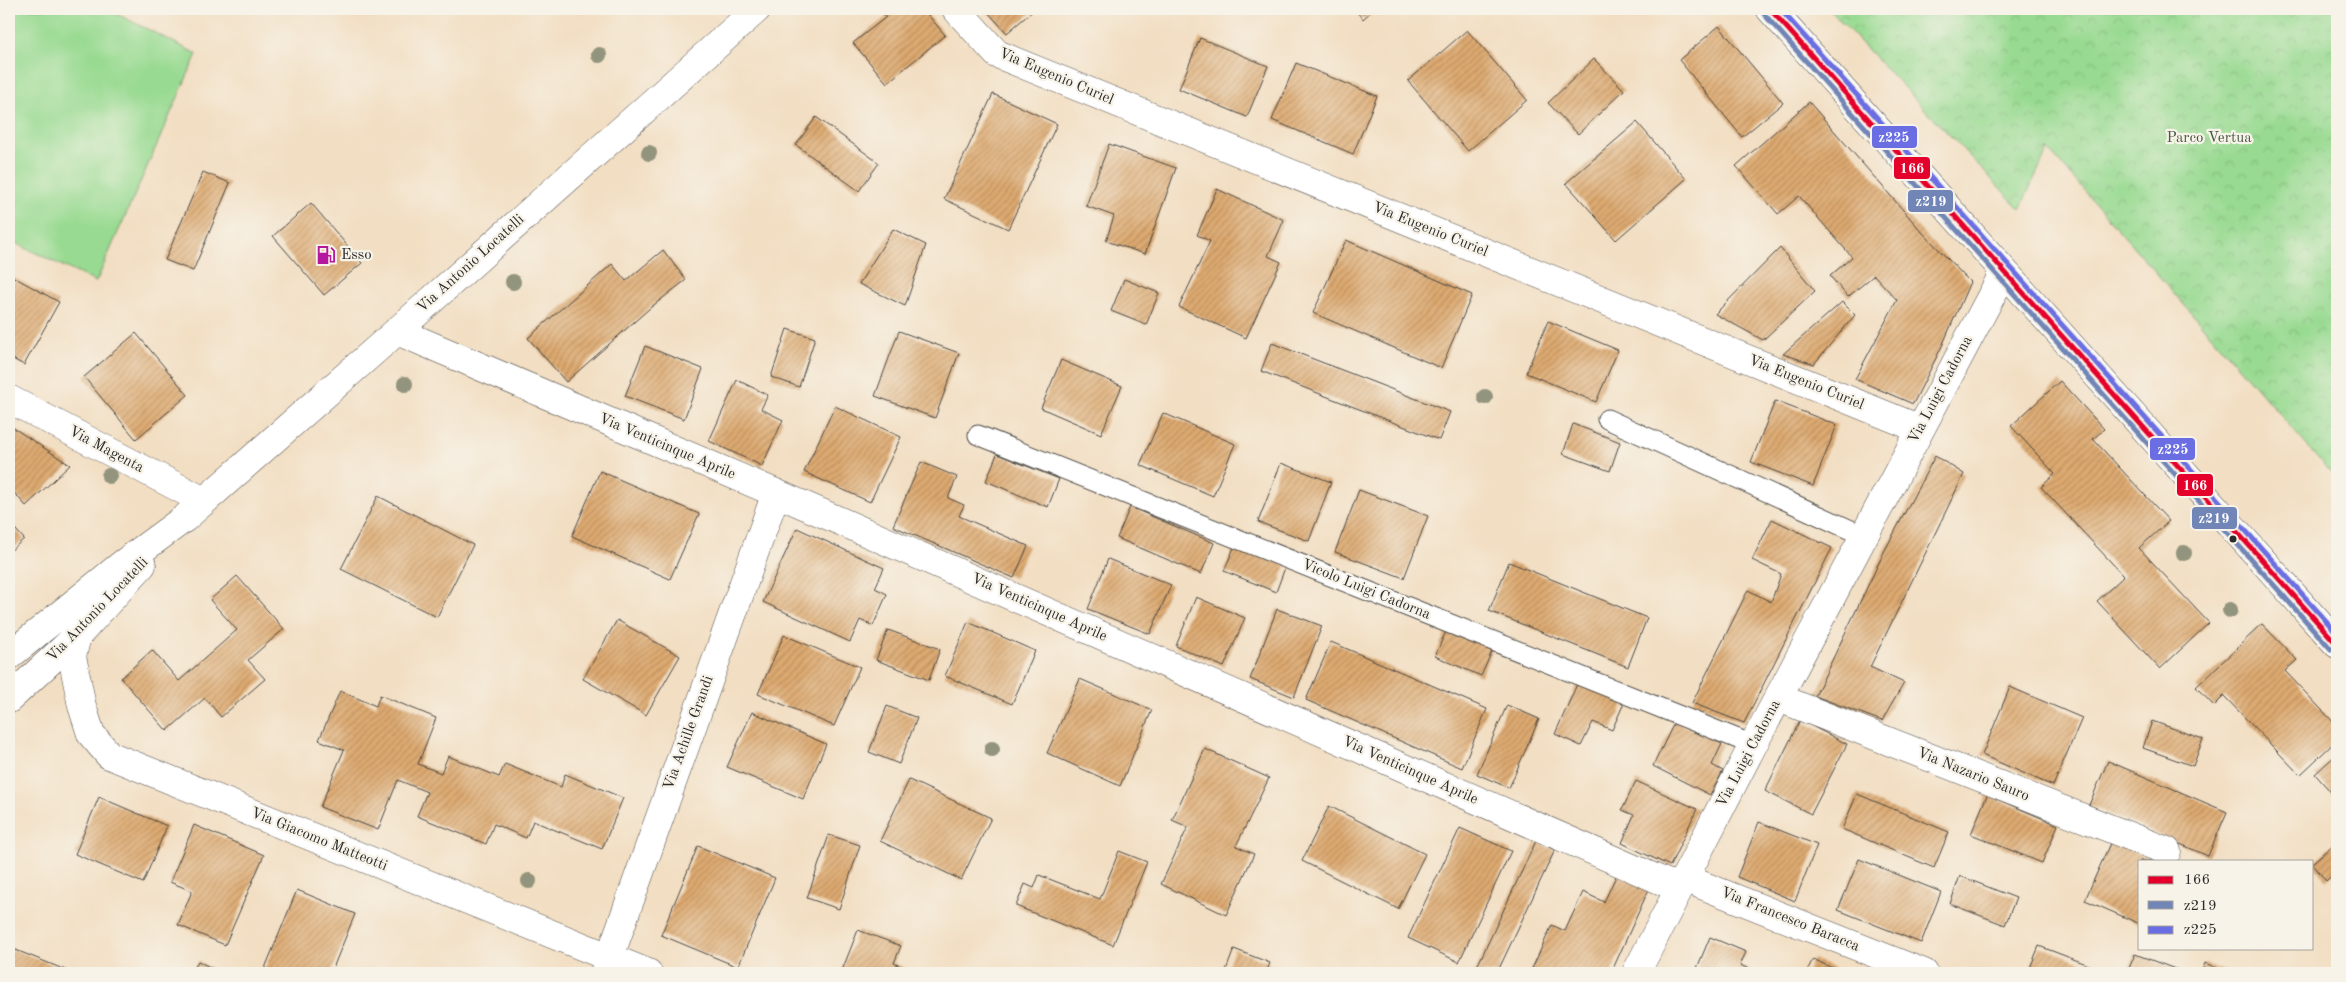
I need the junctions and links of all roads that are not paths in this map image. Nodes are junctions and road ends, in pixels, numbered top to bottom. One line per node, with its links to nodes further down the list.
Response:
1 (756, 9): 5 (street, Via Antonio Locatelli)
2 (956, 9): 8 (street, Via Eugenio Curiel)
3 (1770, 9): 4 (street)
4 (2004, 272): 8 (street, Via Luigi Cadorna); 14 (street)
5 (398, 331): 10 (street, Via Venticinque Aprile); 11 (street, Via Antonio Locatelli)
6 (9, 399): 11 (street, Via Magenta)
7 (1607, 419): 12 (lane)
8 (1920, 429): 12 (street, Via Luigi Cadorna)
9 (978, 435): 18 (lane, Vicolo Luigi Cadorna)
10 (776, 493): 20 (street, Via Venticinque Aprile); 21 (street, Via Achille Grandi)
11 (195, 510): 13 (street, Via Antonio Locatelli); 15 (street, Via Antonio Locatelli)
12 (1864, 536): 16 (street, Via Luigi Cadorna)
13 (76, 636): 17 (street, Via Antonio Locatelli); 21 (street, Via Giacomo Matteotti)
14 (2337, 644)
15 (9, 656)
16 (1779, 698): 18 (street, Via Luigi Cadorna); 19 (street, Via Nazario Sauro)
17 (9, 700)
18 (1753, 745): 20 (street, Via Luigi Cadorna)
19 (2167, 851)
20 (1681, 883): 23 (street, Via Luigi Cadorna); 24 (street, Via Francesco Baracca)
21 (606, 966): 22 (street, Via Giacomo Matteotti)
22 (648, 973)
23 (1636, 973)
24 (1924, 973)

